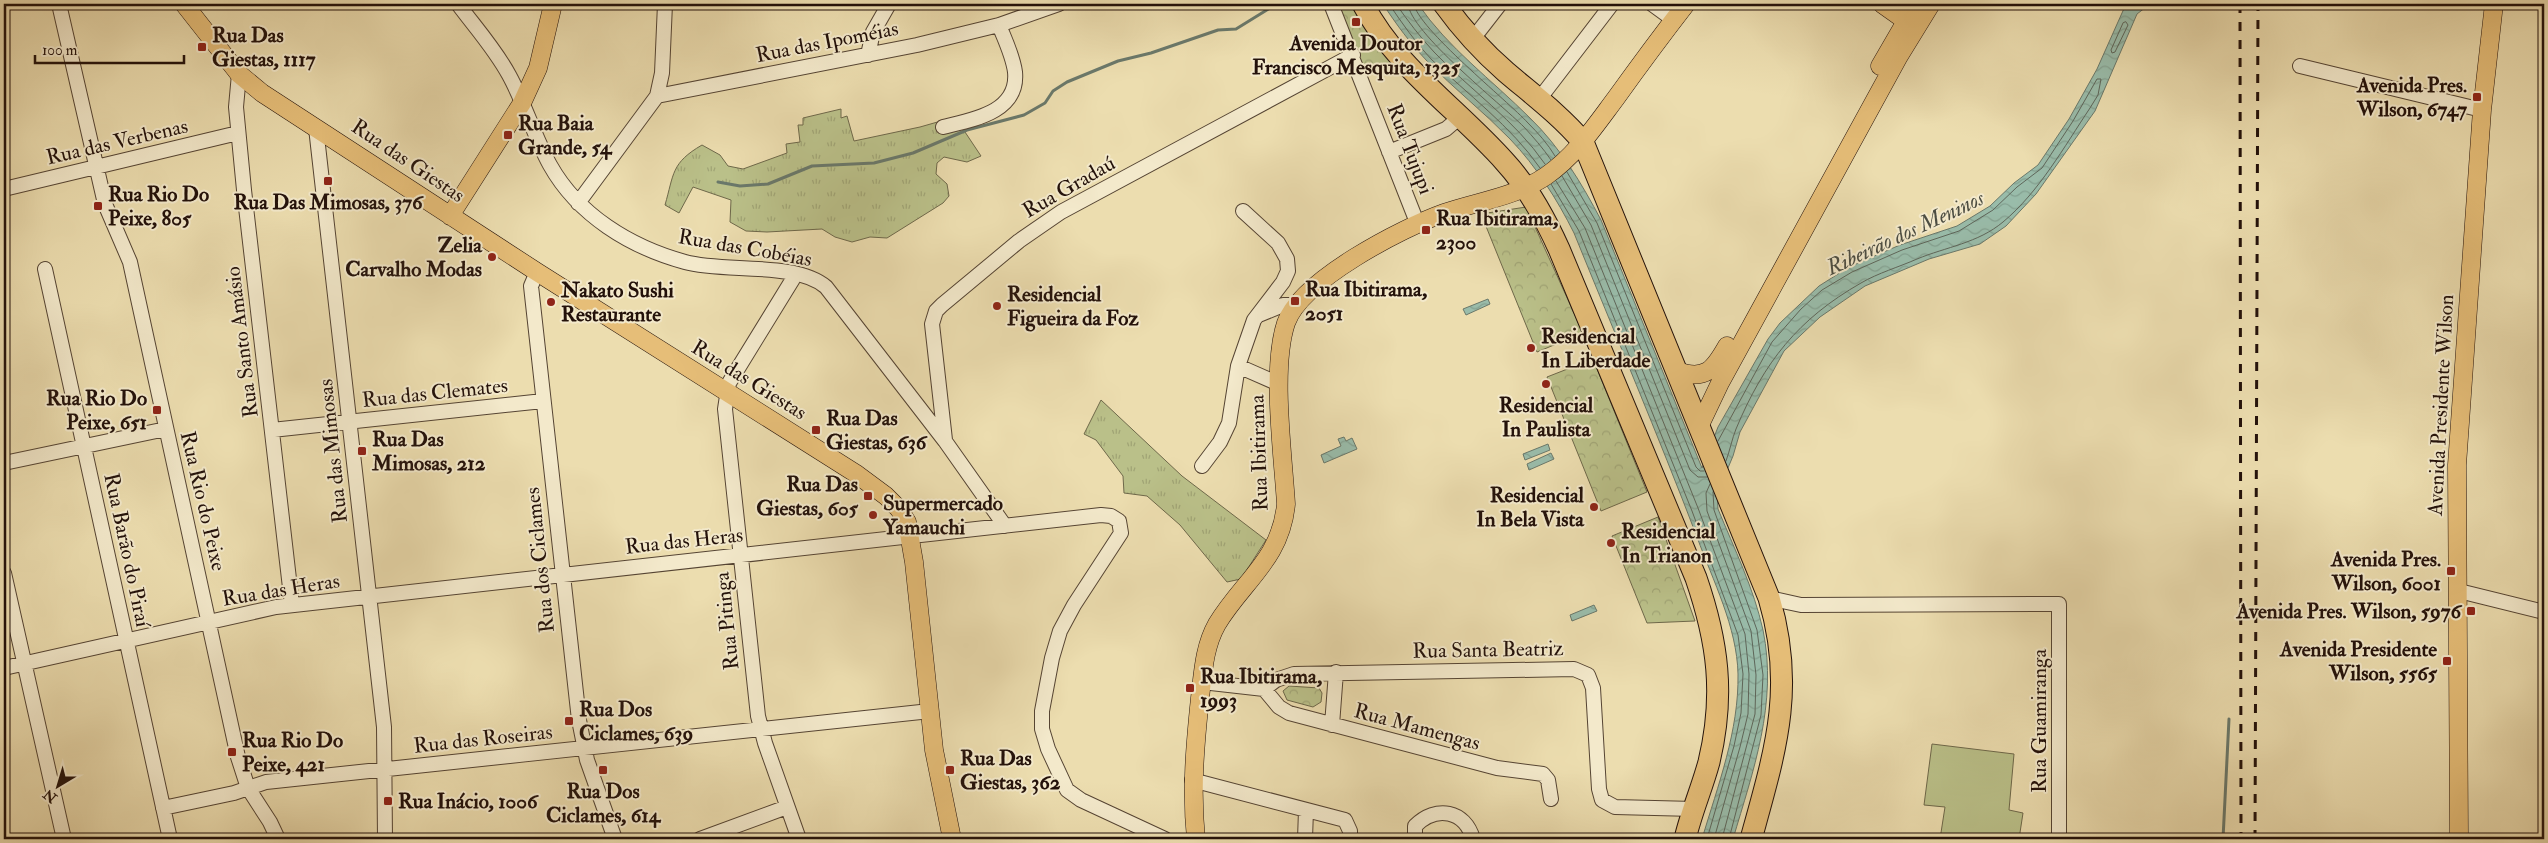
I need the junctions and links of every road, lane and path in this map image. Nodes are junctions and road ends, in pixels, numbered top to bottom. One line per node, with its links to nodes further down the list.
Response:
1 (59, 4): 37 (street, Rua Rio do Peixe)
2 (184, 4): 26 (main road, Rua das Giestas)
3 (458, 4): 29 (street, Rua das Cobéias)
4 (552, 4): 29 (main road)
5 (665, 4): 27 (street)
6 (889, 4): 23 (street)
7 (1059, 4): 21 (street, Rua das Ipoméias)
8 (1331, 4): 24 (street, Rua Tujupi)
9 (1362, 4): 31 (highway)
10 (1444, 4): 22 (highway)
11 (1500, 4): 22 (street)
12 (1612, 4): 28 (street)
13 (1652, 4): 19 (street)
14 (1686, 4): 19 (main road, Rua Ibitirama)
15 (1882, 4): 20 (main road)
16 (1916, 4): 20 (main road)
17 (1931, 4): 20 (main road)
18 (2494, 4): 30 (main road, Avenida Presidente Wilson)
19 (1674, 20): 35 (main road, Rua Ibitirama)
20 (1910, 24): 50 (main road); 57 (main road)
21 (999, 25): 23 (street, Rua das Ipoméias); 32 (street)
22 (1472, 40): 28 (highway)
23 (868, 55): 27 (street, Rua das Ipoméias)
24 (1353, 56): 36 (street, Rua Tujupi); 58 (street, Rua Gradaú)
25 (2300, 66): 30 (street)
26 (239, 74): 33 (main road, Rua das Giestas); 34 (street, Rua Santo Amásio)
27 (657, 96): 40 (street)
28 (1540, 98): 35 (highway)
29 (522, 103): 40 (street, Rua das Cobéias); 42 (main road)
30 (2482, 110): 67 (main road, Avenida Presidente Wilson)
31 (1460, 118): 36 (street); 38 (highway)
32 (943, 127)
33 (316, 128): 42 (main road, Rua das Giestas); 54 (street, Rua das Mimosas)
34 (238, 133): 37 (street, Rua das Verbenas); 56 (street, Rua Santo Amásio)
35 (1578, 147): 38 (main road, Rua Ibitirama); 50 (highway)
36 (1389, 152): 43 (street, Rua Tujupi)
37 (96, 167): 39 (street, Rua das Verbenas); 55 (street, Rua Rio do Peixe)
38 (1530, 185): 43 (main road, Rua Ibitirama); 91 (highway)
39 (4, 189)
40 (578, 203): 46 (street, Rua das Cobéias)
41 (1243, 211): 48 (street)
42 (450, 216): 45 (main road, Rua das Giestas)
43 (1418, 225): 47 (main road, Rua Ibitirama)
44 (45, 270): 59 (street, Rua Barão do Piraí)
45 (537, 272): 52 (main road, Rua das Giestas); 53 (street, Rua dos Ciclames)
46 (796, 274): 52 (street); 58 (street, Rua das Cobéias)
47 (1298, 305): 48 (street); 51 (main road, Rua Ibitirama)
48 (1254, 320): 49 (street)
49 (1238, 366): 51 (street); 61 (street)
50 (1678, 371): 57 (highway)
51 (1279, 384): 79 (main road, Rua Ibitirama)
52 (726, 392): 63 (main road, Rua das Giestas); 64 (street, Rua Pitinga)
53 (543, 401): 54 (street, Rua das Clemates); 66 (street, Rua dos Ciclames)
54 (350, 422): 56 (street, Rua das Clemates); 68 (street, Rua das Mimosas)
55 (166, 429): 59 (street); 73 (street, Rua Rio do Peixe)
56 (272, 430): 71 (street, Rua Santo Amásio)
57 (1703, 433): 69 (highway)
58 (945, 441): 62 (street, Rua das Cobéias)
59 (84, 446): 60 (street); 75 (street, Rua Barão do Piraí)
60 (4, 463)
61 (1202, 466)
62 (1005, 526): 63 (street, Rua das Heras); 103 (street, Rua das Heras)
63 (909, 536): 64 (street, Rua das Heras); 81 (main road, Rua das Giestas)
64 (740, 554): 66 (street, Rua das Heras); 83 (street, Rua Pitinga)
65 (4, 573): 76 (street)
66 (562, 574): 68 (street, Rua das Heras); 84 (street, Rua dos Ciclames)
67 (2459, 591): 72 (street); 110 (main road, Avenida Presidente Wilson)
68 (370, 598): 71 (street, Rua das Heras); 85 (street, Rua das Mimosas)
69 (1769, 598): 70 (street); 74 (highway)
70 (1801, 605): 74 (street); 109 (street, Rua Guamiranga)
71 (292, 606): 73 (street, Rua das Heras)
72 (2544, 612)
73 (209, 621): 75 (street, Rua das Heras); 87 (street, Rua Rio do Peixe)
74 (1776, 621): 108 (highway)
75 (125, 640): 76 (street, Rua das Heras); 90 (street, Rua Barão do Piraí)
76 (23, 663): 77 (street, Rua das Heras); 95 (street)
77 (4, 668)
78 (1336, 672): 80 (street, Rua Santa Beatriz); 82 (street); 91 (street, Rua Santa Beatriz)
79 (1202, 682): 80 (street); 86 (main road, Rua Ibitirama)
80 (1264, 689): 82 (street, Rua Mamengas)
81 (930, 711): 83 (street, Rua das Roseiras); 102 (main road, Rua das Giestas)
82 (1332, 726): 88 (street, Rua Mamengas)
83 (760, 730): 84 (street, Rua das Roseiras); 89 (street, Rua Pitinga)
84 (584, 748): 85 (street, Rua das Roseiras); 99 (street, Rua dos Ciclames)
85 (383, 770): 87 (street, Rua das Roseiras); 98 (street, Rua das Mimosas)
86 (1192, 780): 92 (street); 104 (main road, Rua Ibitirama)
87 (248, 788): 90 (street, Rua das Roseiras); 97 (street, Rua Rio do Peixe)
88 (1551, 799)
89 (787, 807): 100 (street); 101 (street, Rua Pitinga)
90 (163, 808): 96 (street, Rua Barão do Piraí)
91 (1694, 809): 107 (highway)
92 (1306, 810): 93 (street); 105 (street)
93 (1350, 833)
94 (1415, 833): 106 (street)
95 (64, 839)
96 (170, 839)
97 (278, 839)
98 (385, 839)
99 (615, 839)
100 (700, 839)
101 (798, 839)
102 (952, 839)
103 (1165, 839)
104 (1196, 839)
105 (1305, 839)
106 (1473, 839)
107 (1685, 839)
108 (1751, 839)
109 (2059, 839)
110 (2459, 839)

